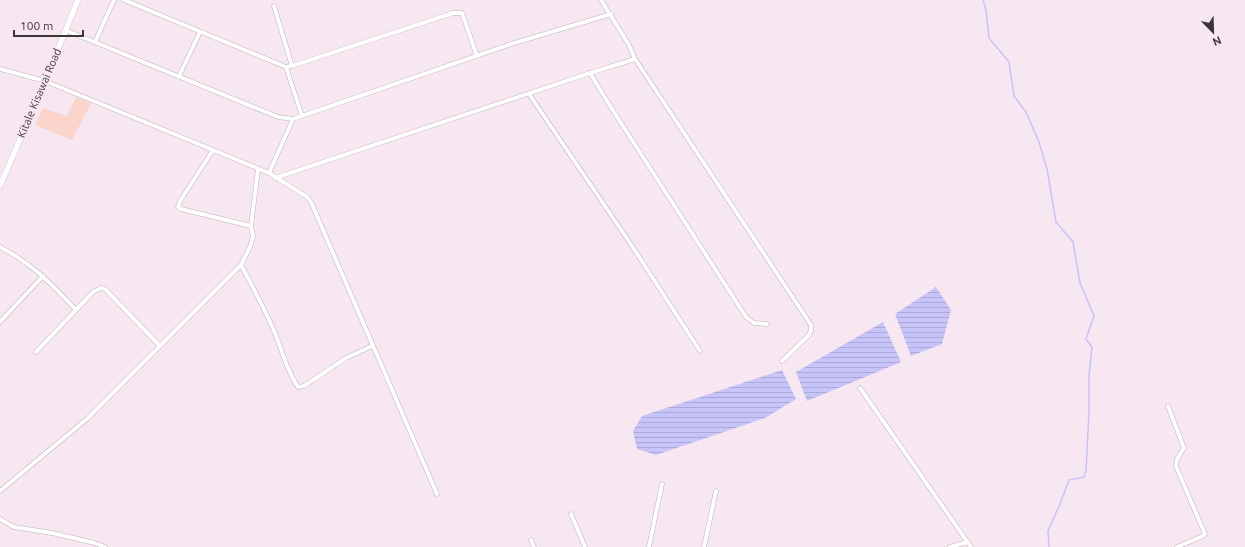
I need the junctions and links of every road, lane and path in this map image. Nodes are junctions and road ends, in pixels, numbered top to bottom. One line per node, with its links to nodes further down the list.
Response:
1 (78, 0): 7 (street, Kitale Kisawai Road)
2 (114, 0): 9 (street)
3 (124, 0): 8 (street)
4 (601, 0): 6 (street)
5 (274, 6): 12 (street)
6 (611, 14): 10 (street); 11 (street)
7 (65, 30): 9 (street); 17 (street, Kitale Kisawai Road)
8 (200, 32): 13 (street); 16 (street)
9 (95, 42): 16 (street)
10 (477, 56): 12 (street); 19 (street)
11 (635, 59): 15 (street); 37 (street)
12 (292, 66): 13 (street)
13 (286, 67): 19 (street)
14 (0, 69): 17 (street)
15 (590, 73): 18 (street); 32 (street)
16 (179, 76): 20 (street)
17 (46, 81): 21 (street); 25 (street, Kitale Kisawai Road)
18 (529, 94): 24 (street); 35 (street)
19 (302, 116): 20 (street)
20 (293, 119): 23 (street)
21 (213, 150): 22 (street); 26 (street)
22 (258, 169): 23 (street); 26 (street)
23 (270, 173): 24 (street)
24 (275, 178): 34 (street)
25 (0, 186)
26 (251, 226): 28 (street)
27 (0, 247): 29 (street)
28 (241, 265): 33 (street); 34 (street)
29 (43, 276): 30 (street); 31 (street)
30 (76, 310): 33 (street); 36 (street)
31 (0, 322)
32 (766, 324)
33 (160, 346): 42 (street)
34 (372, 346): 43 (street)
35 (700, 351)
36 (36, 352)
37 (782, 361)
38 (860, 388): 47 (street)
39 (1168, 406): 55 (street)
40 (662, 484): 51 (street)
41 (716, 490): 52 (street)
42 (0, 491)
43 (437, 494)
44 (571, 514): 50 (street)
45 (0, 519): 48 (street)
46 (531, 540): 49 (street)
47 (968, 542): 53 (street); 54 (street)
48 (106, 547)
49 (534, 547)
50 (585, 547)
51 (649, 547)
52 (704, 547)
53 (950, 547)
54 (971, 547)
55 (1177, 547)

